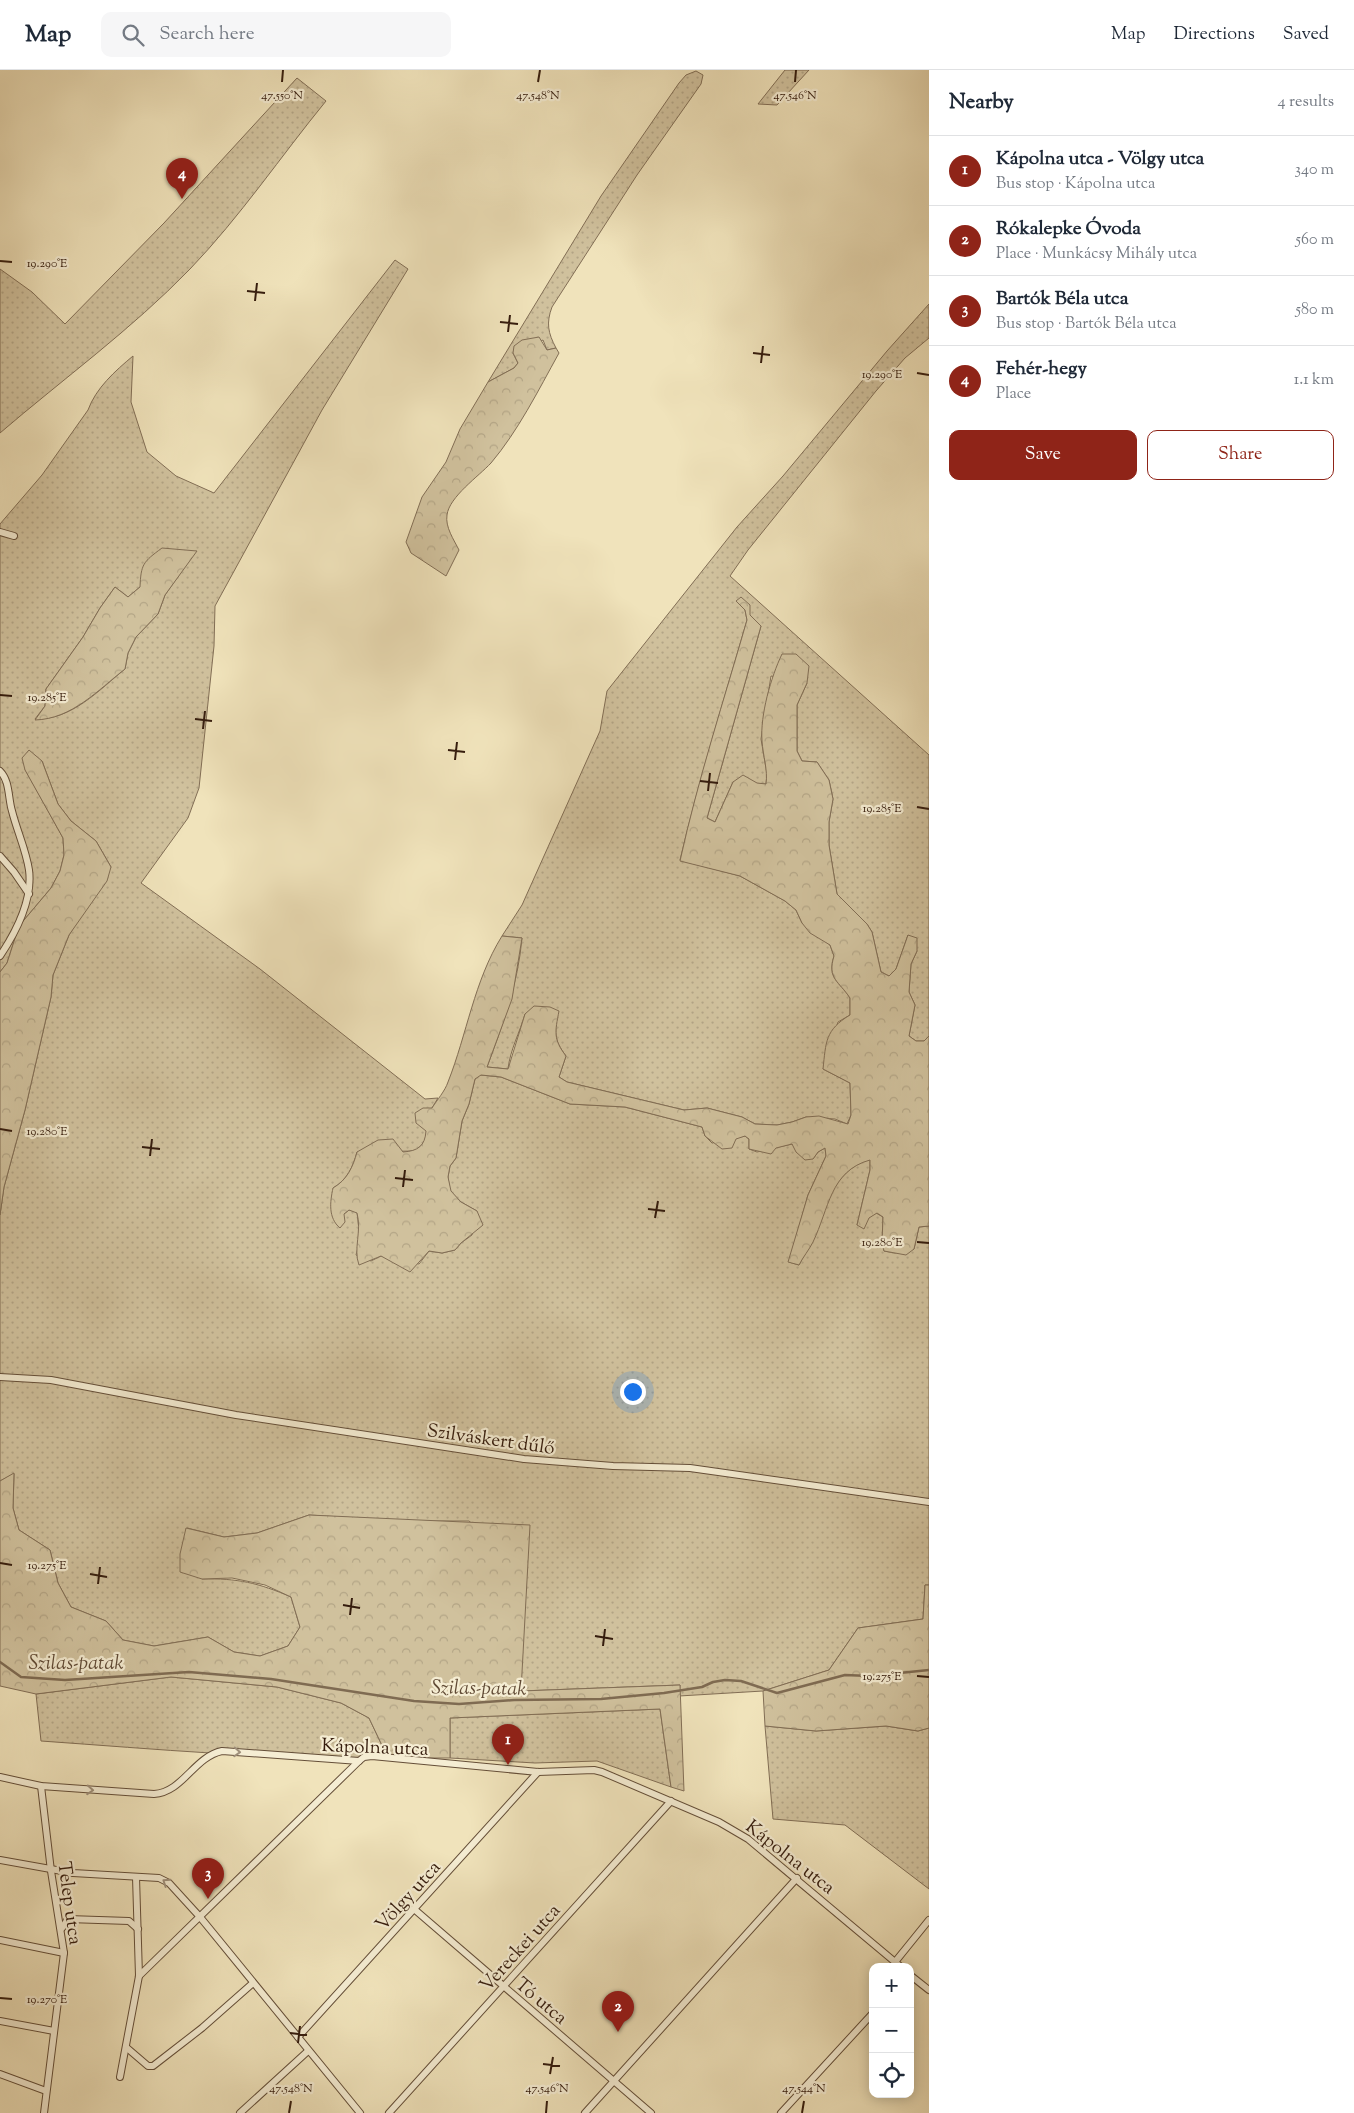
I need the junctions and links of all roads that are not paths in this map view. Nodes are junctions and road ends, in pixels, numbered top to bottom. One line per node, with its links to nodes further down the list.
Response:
1 (0, 532): 2 (street)
2 (14, 536)
3 (1, 771): 4 (street); 6 (street)
4 (0, 785)
5 (0, 856): 6 (street)
6 (29, 894): 7 (street)
7 (0, 956)
8 (0, 1377): 9 (street, Szilváskert dűlő)
9 (929, 1502)
10 (359, 1761): 11 (street, Kápolna utca); 13 (street, Kápolna utca, one-way to 10); 20 (street)
11 (538, 1772): 14 (street, Kápolna utca); 19 (street, Völgy utca)
12 (0, 1777): 13 (street, Kápolna utca)
13 (41, 1786): 16 (street, Telep utca)
14 (671, 1801): 18 (street, Kápolna utca); 31 (street, Vereckei utca)
15 (0, 1860): 16 (street)
16 (51, 1871): 17 (street); 23 (street, Telep utca)
17 (136, 1877): 20 (street, one-way to 17); 22 (street)
18 (797, 1878): 26 (street, Kápolna utca); 41 (street)
19 (414, 1910): 31 (street, Tó utca); 36 (street, Völgy utca)
20 (200, 1917): 28 (street); 30 (street)
21 (929, 1920): 27 (street)
22 (138, 1928): 23 (street); 28 (street)
23 (62, 1929): 25 (street, Telep utca)
24 (0, 1940): 25 (street)
25 (64, 1952): 35 (street, Telep utca)
26 (897, 1963)
27 (899, 1963)
28 (139, 1976): 37 (street)
29 (914, 1978): 32 (street)
30 (253, 1983): 36 (street); 37 (street)
31 (503, 1987): 41 (street, Tó utca); 46 (street, Vereckei utca)
32 (929, 1990)
33 (869, 2017): 49 (street)
34 (0, 2021): 35 (street)
35 (54, 2031): 42 (street, Telep utca)
36 (298, 2037): 38 (street)
37 (127, 2048): 40 (street)
38 (308, 2051): 44 (street); 45 (street)
39 (0, 2074): 42 (street)
40 (120, 2077)
41 (614, 2081): 47 (street); 48 (street, Tó utca)
42 (46, 2091): 43 (street, Telep utca)
43 (44, 2113)
44 (240, 2113)
45 (360, 2113)
46 (389, 2113)
47 (585, 2113)
48 (651, 2113)
49 (780, 2113)

